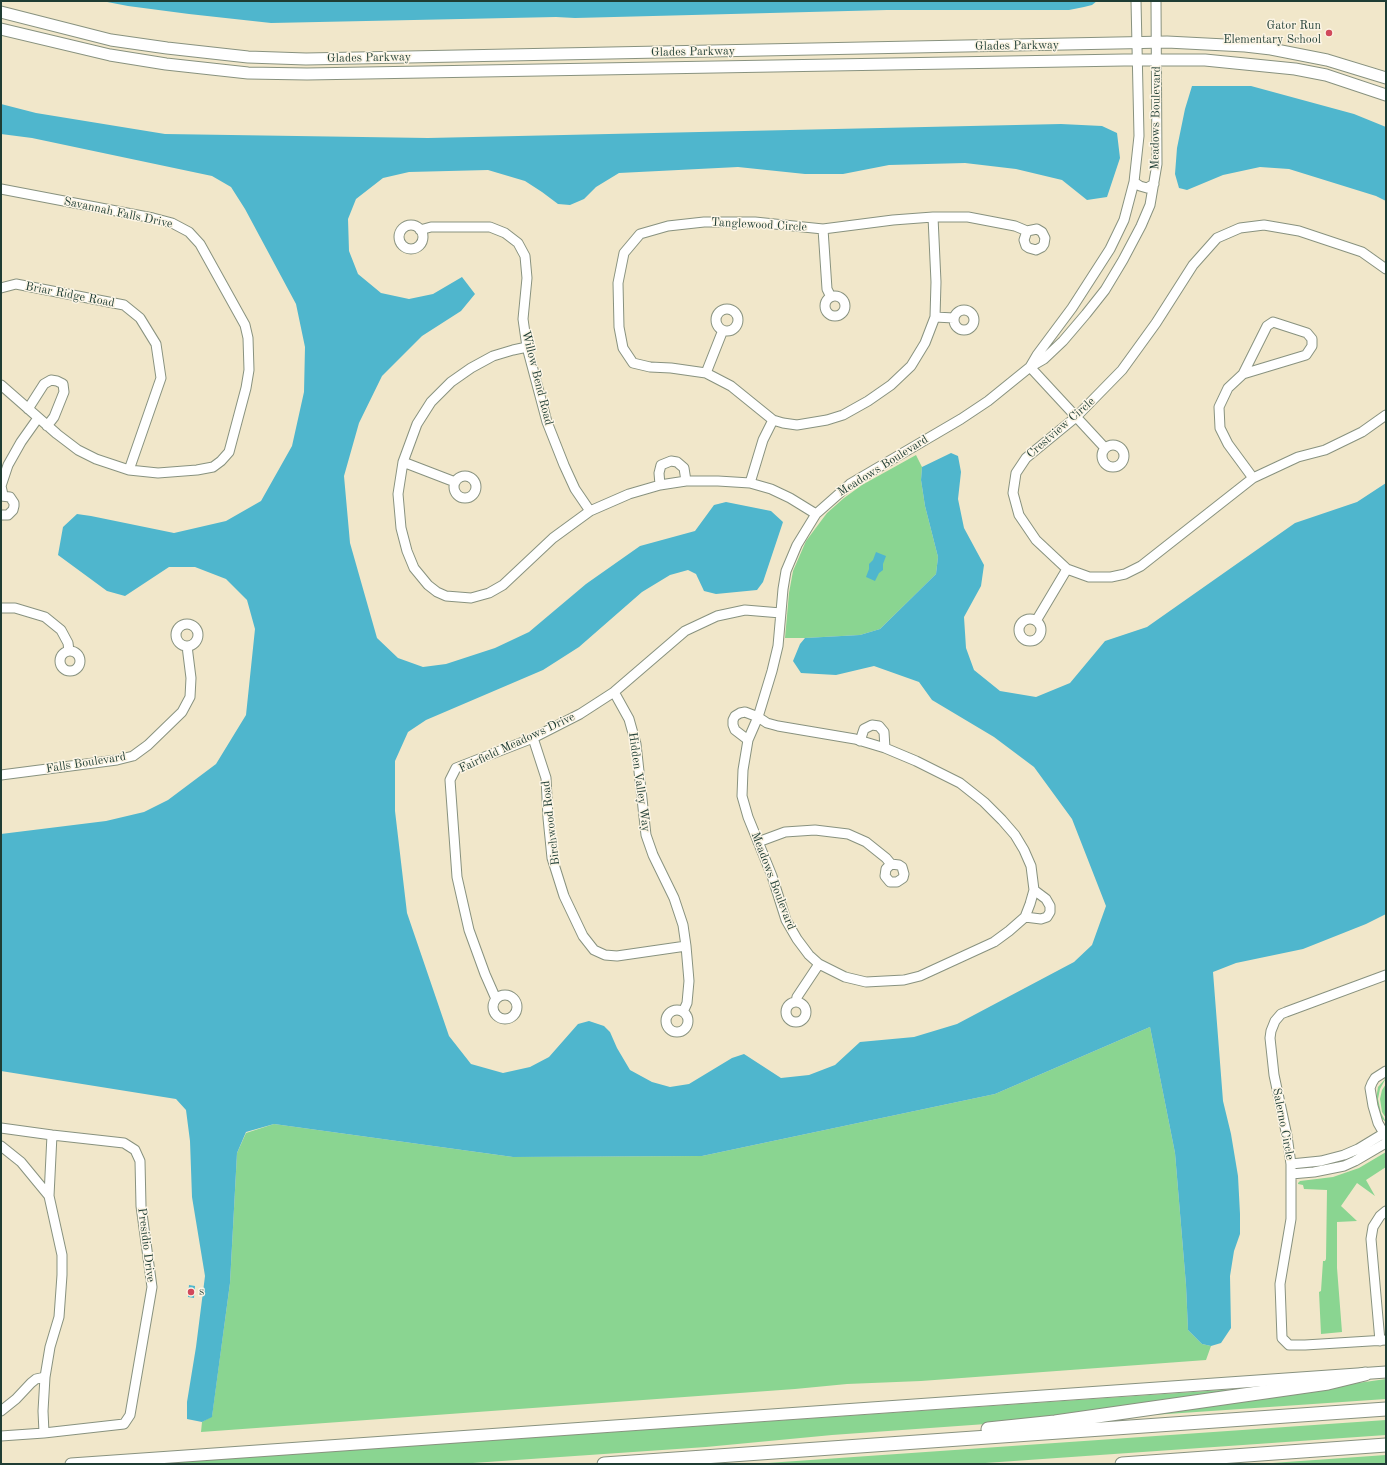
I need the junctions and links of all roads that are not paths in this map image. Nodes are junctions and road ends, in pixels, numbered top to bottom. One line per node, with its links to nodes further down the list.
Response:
1 (1136, 1): 6 (street, Meadows Boulevard)
2 (1156, 1): 5 (street, Meadows Boulevard)
3 (1, 12): 6 (main road, Glades Parkway)
4 (1, 29): 7 (main road, Glades Parkway)
5 (1157, 42): 6 (main road, Glades Parkway); 8 (street, Meadows Boulevard); 9 (main road, Glades Parkway)
6 (1137, 43): 7 (street, Meadows Boulevard)
7 (1137, 60): 8 (main road, Glades Parkway); 11 (street, Meadows Boulevard)
8 (1157, 60): 10 (main road, Glades Parkway); 12 (street, Meadows Boulevard)
9 (1386, 78)
10 (1386, 95)
11 (1134, 182): 12 (street); 15 (street, Meadows Boulevard)
12 (1154, 184): 16 (street, Meadows Boulevard)
13 (1, 189): 39 (street, Savannah Falls Drive)
14 (933, 217): 17 (street, Tanglewood Circle); 19 (street, Tanglewood Circle); 23 (street, Tanglewood Circle)
15 (1124, 220): 16 (street); 27 (street, Meadows Boulevard)
16 (1141, 226): 27 (street, Meadows Boulevard)
17 (823, 229): 22 (street); 28 (street, Tanglewood Circle)
18 (420, 230): 26 (street, Willow Bend Road)
19 (1027, 231)
20 (1386, 269): 33 (street, Crestview Circle)
21 (1, 288): 39 (street, Briar Ridge Road)
22 (831, 297)
23 (935, 317): 24 (street); 35 (street, Tanglewood Circle)
24 (954, 318)
25 (723, 330): 28 (street)
26 (527, 347): 38 (street); 46 (street, Willow Bend Road)
27 (1030, 367): 33 (street); 47 (street, Meadows Boulevard)
28 (706, 373): 35 (street, Tanglewood Circle)
29 (1243, 374): 29 (street); 40 (street)
30 (1, 385): 31 (street, Savannah Falls Drive)
31 (28, 409): 34 (street, Savannah Falls Drive); 36 (street)
32 (1386, 415): 40 (street, Crestview Circle)
33 (1076, 417): 37 (street); 49 (street, Crestview Circle)
34 (38, 418): 36 (street, Savannah Falls Drive); 45 (street)
35 (773, 420): 43 (street)
36 (47, 426): 39 (street, Savannah Falls Drive)
37 (1105, 448)
38 (403, 462): 42 (street); 46 (street)
39 (129, 470)
40 (1253, 478): 49 (street, Crestview Circle)
41 (686, 481): 43 (street); 44 (street); 44 (street)
42 (455, 482)
43 (750, 483): 47 (street)
44 (660, 485): 46 (street)
45 (2, 495): 48 (street)
46 (590, 511)
47 (816, 514): 51 (street, Meadows Boulevard)
48 (1, 515)
49 (1067, 569): 52 (street)
50 (1, 608): 54 (street)
51 (781, 613): 55 (street, Fairfield Meadows Drive); 56 (street, Meadows Boulevard)
52 (1036, 621)
53 (187, 646): 61 (street, Falls Boulevard)
54 (69, 651)
55 (614, 692): 57 (street, Fairfield Meadows Drive); 66 (street, Hidden Valley Way)
56 (758, 717): 58 (street, Meadows Boulevard); 58 (street); 59 (street, Meadows Boulevard)
57 (533, 738): 66 (street, Birchwood Road); 69 (street, Fairfield Meadows Drive)
58 (748, 740): 62 (street, Meadows Boulevard)
59 (860, 741): 60 (street, Meadows Boulevard); 60 (street)
60 (886, 748): 64 (street, Meadows Boulevard)
61 (1, 775)
62 (758, 842): 63 (street); 67 (street, Meadows Boulevard)
63 (892, 864)
64 (1034, 890): 65 (street, Meadows Boulevard); 65 (street)
65 (1025, 917): 67 (street, Meadows Boulevard)
66 (686, 946): 71 (street, Hidden Valley Way)
67 (819, 964): 70 (street)
68 (1386, 975): 78 (street, Salerno Circle)
69 (496, 999)
70 (796, 1002)
71 (683, 1012)
72 (1386, 1071): 74 (street)
73 (1, 1128): 75 (street, Presidio Drive)
74 (1385, 1134): 78 (street)
75 (52, 1135): 80 (street); 88 (street, Presidio Drive)
76 (1386, 1143): 79 (street)
77 (1, 1146): 80 (street)
78 (1291, 1164): 79 (street, Salerno Circle)
79 (1291, 1174): 82 (street, Salerno Circle)
80 (49, 1196): 85 (street)
81 (1386, 1211): 82 (street)
82 (1383, 1340)
83 (1386, 1372): 84 (main road)
84 (1365, 1374): 91 (highway); 92 (main road)
85 (45, 1377): 87 (street); 88 (street)
86 (1386, 1410): 91 (highway)
87 (1, 1411)
88 (44, 1433): 89 (street, Presidio Drive)
89 (1, 1436)
90 (1386, 1445): 94 (highway)
91 (861, 1446): 93 (highway)
92 (71, 1464)
93 (604, 1464)
94 (1122, 1464)

